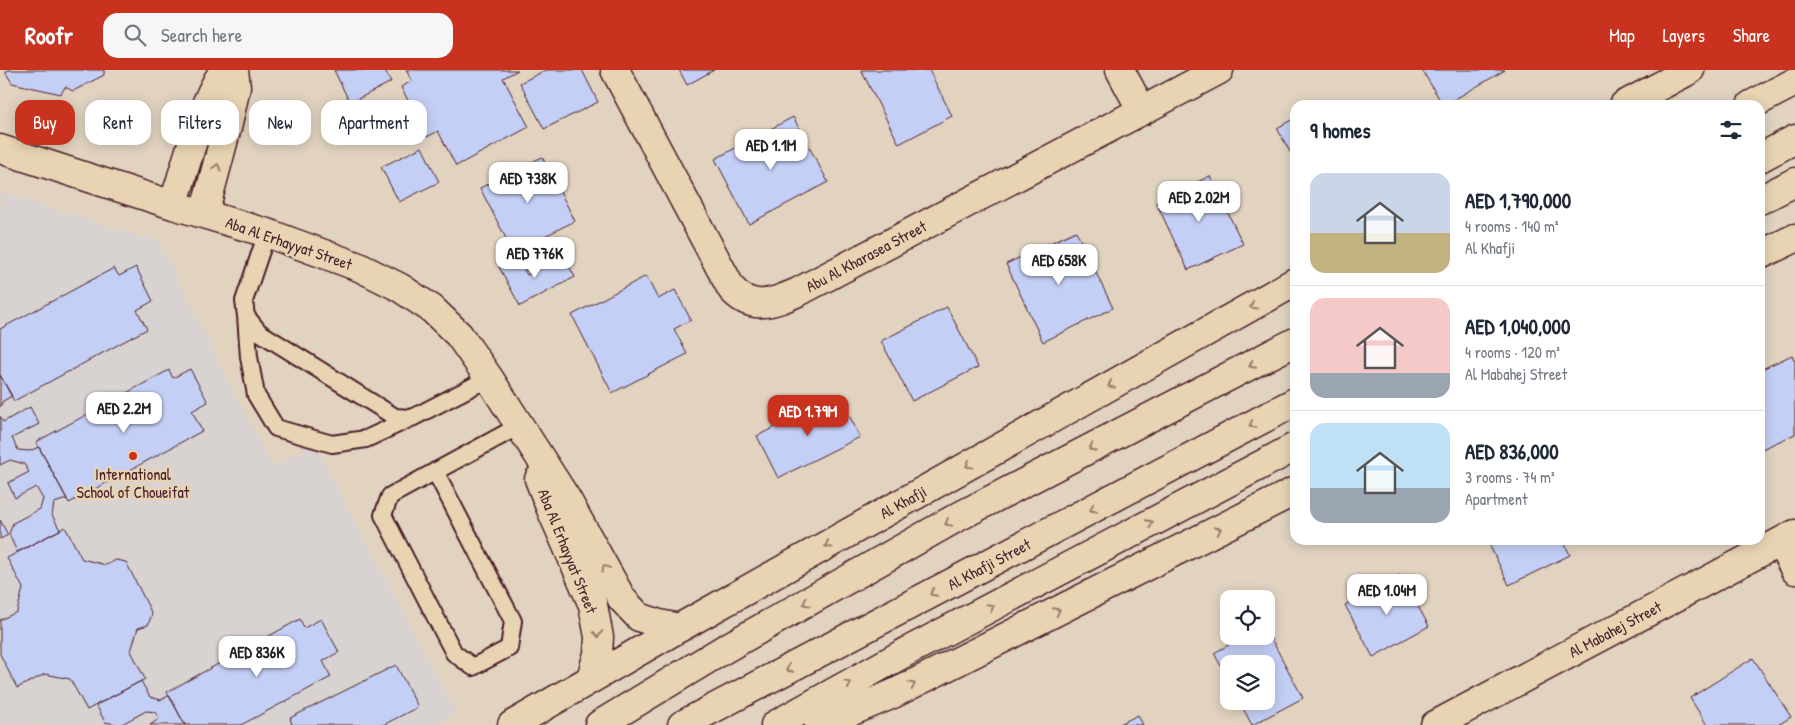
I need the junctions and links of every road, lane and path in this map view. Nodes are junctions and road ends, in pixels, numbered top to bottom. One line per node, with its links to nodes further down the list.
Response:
1 (224, 70): 16 (main road)
2 (234, 70): 17 (main road, one-way to 2)
3 (615, 70): 10 (main road, Abu Al Kharasea Street)
4 (1120, 70): 10 (main road)
5 (1219, 70): 10 (main road, Abu Al Kharasea Street)
6 (1690, 70): 8 (main road)
7 (1795, 82): 9 (main road)
8 (1633, 100)
9 (1761, 100)
10 (1142, 111)
11 (1795, 139): 13 (main road)
12 (0, 149): 16 (main road, Aba Al Erhayyat Street)
13 (1765, 155)
14 (1795, 182): 15 (main road)
15 (1765, 197)
16 (173, 205): 17 (main road, Aba Al Erhayyat Street)
17 (204, 214): 18 (main road, Aba Al Erhayyat Street)
18 (268, 233): 22 (lane); 24 (main road, Aba Al Erhayyat Street)
19 (1795, 238): 20 (main road)
20 (1765, 253)
21 (1290, 285): 33 (main road, Al Khafji, one-way to 33)
22 (246, 316): 26 (lane); 26 (lane)
23 (1290, 345): 36 (main road, one-way to 36)
24 (489, 378): 26 (lane); 27 (main road, Aba Al Erhayyat Street)
25 (1290, 405): 37 (main road, Al Khafji Street, one-way to 37)
26 (412, 418)
27 (519, 426): 29 (lane); 33 (main road, Aba Al Erhayyat Street, one-way to 27); 34 (main road, Aba Al Erhayyat Street, one-way to 34)
28 (1290, 450): 38 (main road, one-way to 28)
29 (435, 471): 29 (lane)
30 (1290, 494): 39 (main road, one-way to 30)
31 (1787, 538): 32 (main road); 40 (main road, Al Mabahej Street)
32 (1795, 570)
33 (679, 628): 34 (main road, Al Khafji)
34 (591, 678): 35 (main road, Al Khafji)
35 (512, 725)
36 (599, 725)
37 (682, 725)
38 (775, 725)
39 (819, 725)
40 (1435, 725)

